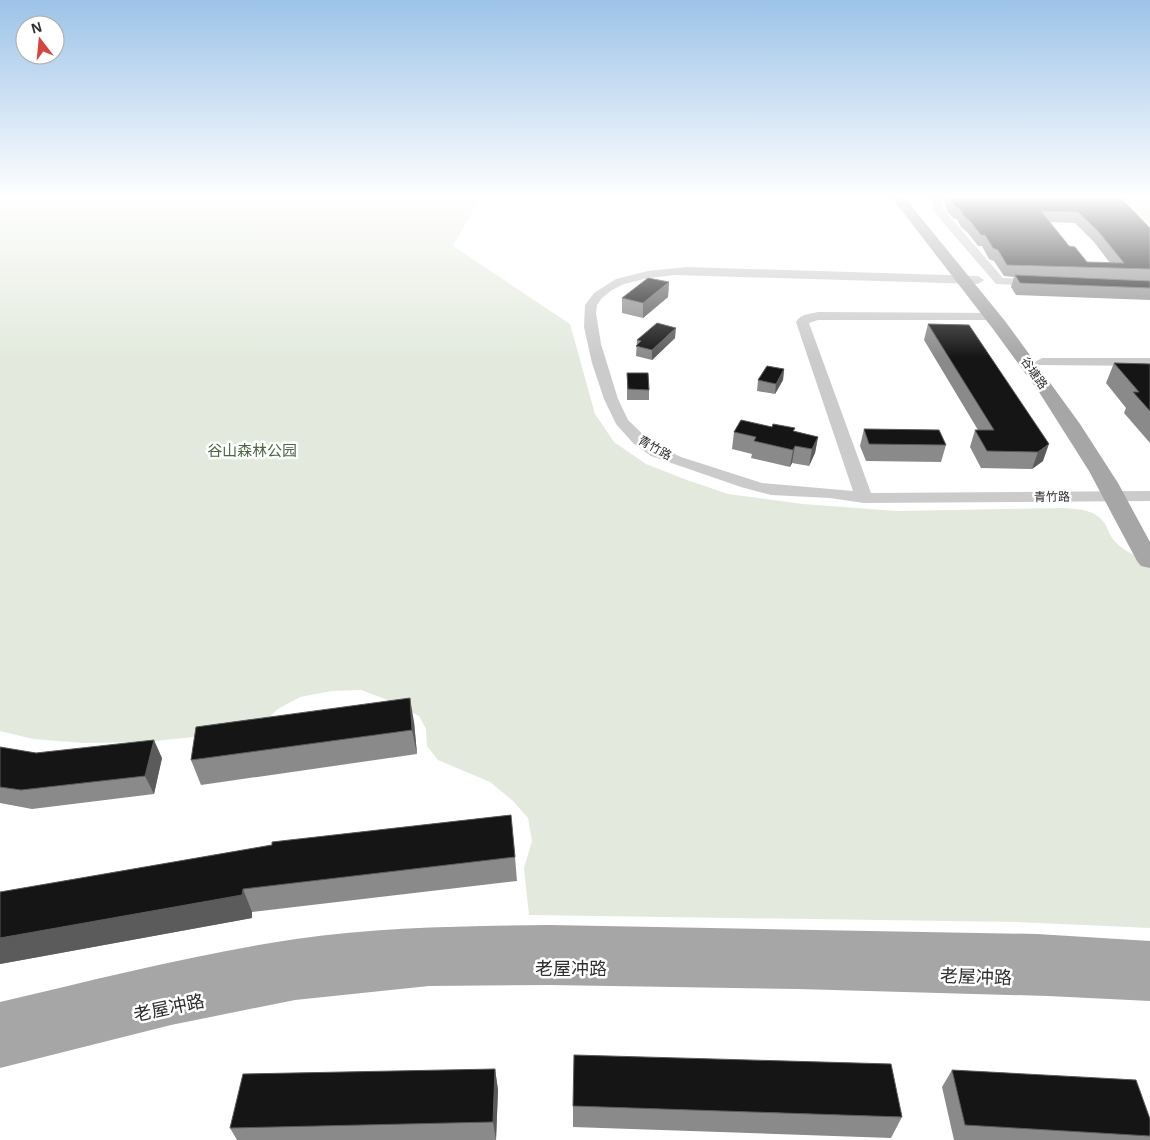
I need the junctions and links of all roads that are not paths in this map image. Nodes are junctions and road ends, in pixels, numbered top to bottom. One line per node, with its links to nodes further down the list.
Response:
1 (945, 251): 4 (main road, 谷塘路)
2 (949, 251): 4 (main road, 谷塘路)
3 (974, 251): 5 (street)
4 (971, 281): 6 (main road, 谷塘路); 7 (main road, 谷塘路); 11 (street, 青竹路)
5 (1054, 283)
6 (994, 316): 10 (main road, 谷塘路); 11 (street)
7 (1042, 362): 8 (street); 10 (main road, 谷塘路)
8 (1150, 362)
9 (1150, 489): 10 (street, 青竹路)
10 (1120, 493): 11 (street, 青竹路); 12 (street, 青竹路); 13 (main road, 谷塘路); 14 (main road, 谷塘路)
11 (863, 494)
12 (1150, 496)
13 (1150, 529)
14 (1149, 561)
15 (1150, 958): 17 (main road, 老屋冲路)
16 (1150, 984): 18 (main road, 老屋冲路)
17 (0, 1020)
18 (0, 1049)

